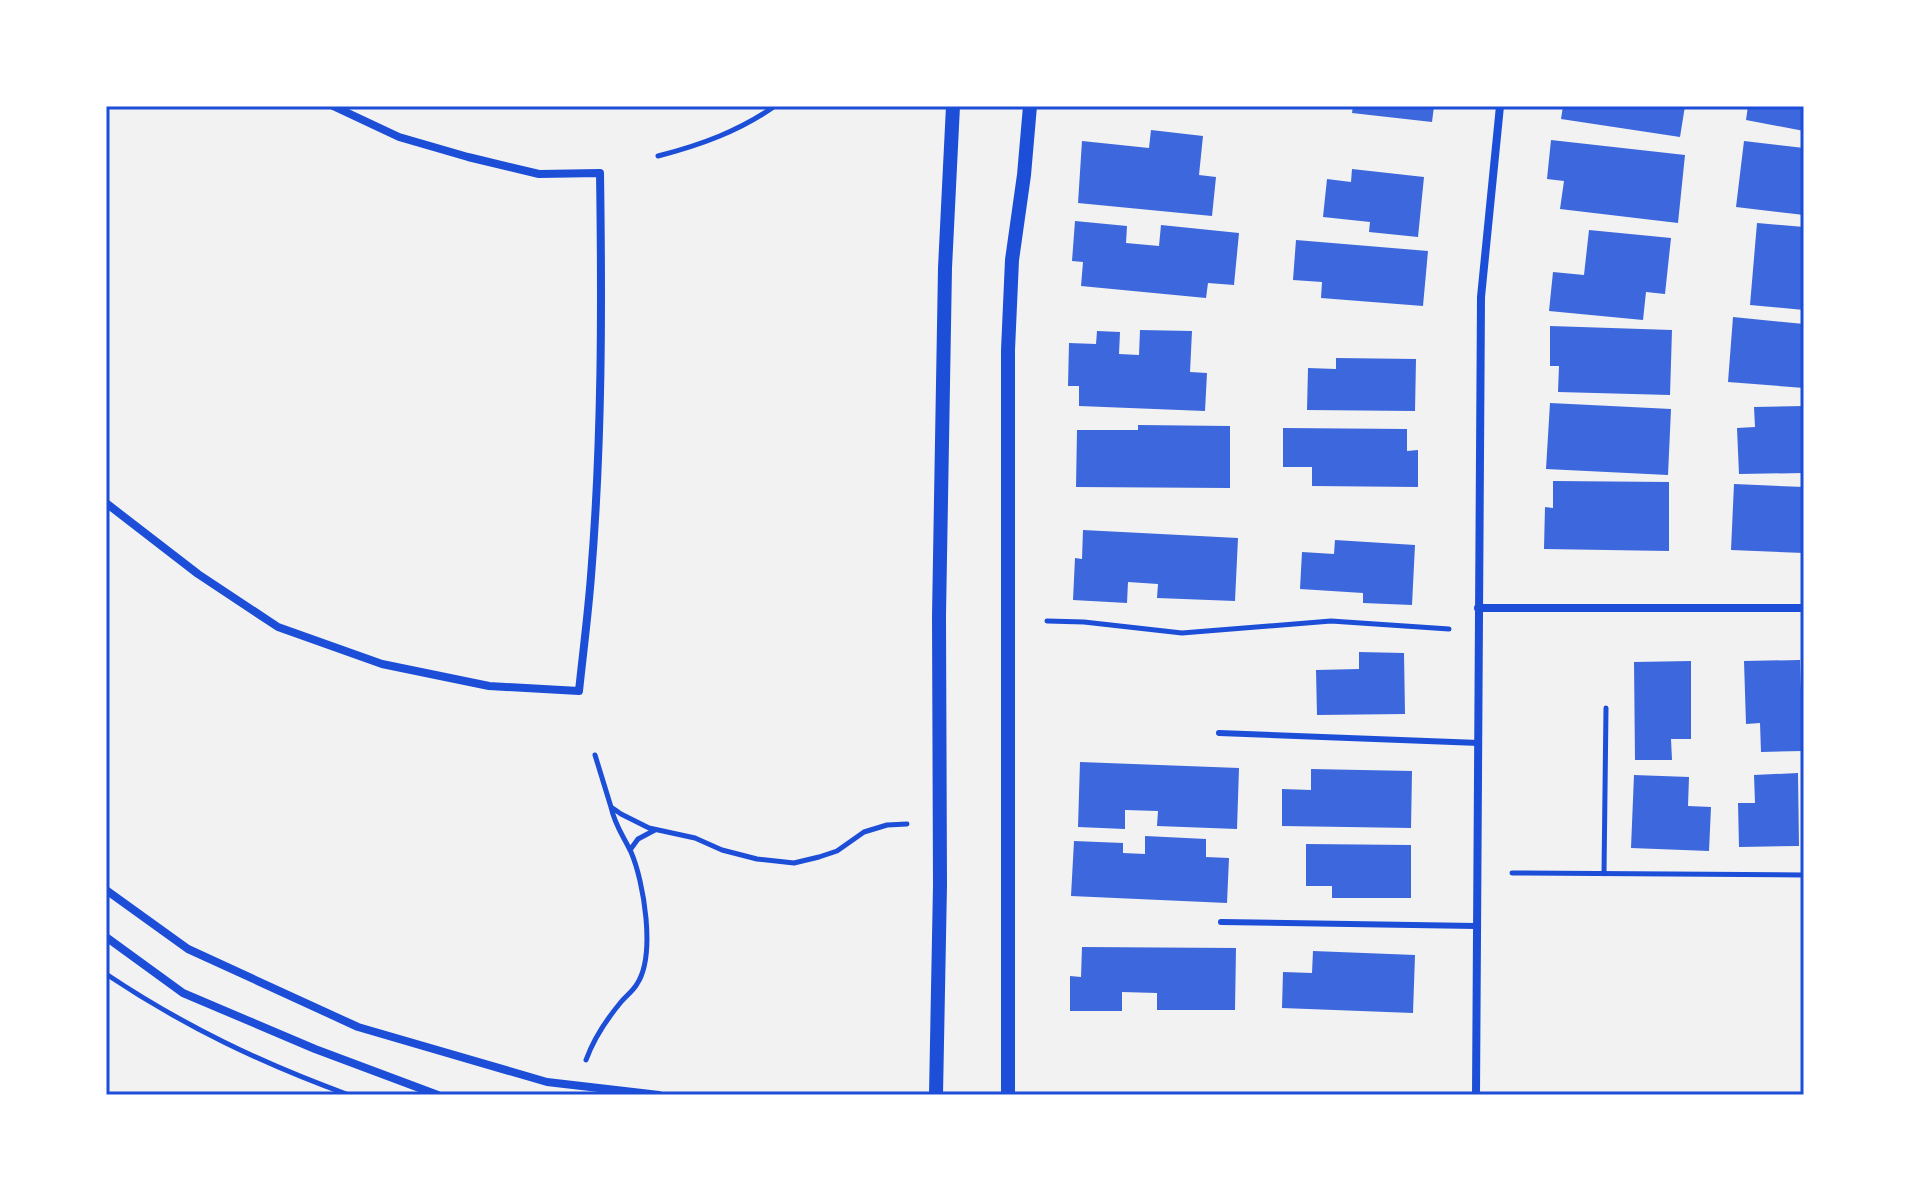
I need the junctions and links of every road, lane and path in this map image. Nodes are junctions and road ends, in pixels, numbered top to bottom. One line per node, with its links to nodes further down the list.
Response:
1 (333, 106): 7 (street)
2 (775, 106): 6 (path)
3 (953, 106): 32 (street)
4 (1030, 106): 33 (street)
5 (1500, 106): 8 (street)
6 (658, 156)
7 (106, 503)
8 (1478, 608): 9 (street); 14 (street)
9 (1804, 608)
10 (1047, 621): 11 (path)
11 (1449, 629)
12 (1606, 708): 21 (path)
13 (1219, 733): 14 (lane)
14 (1479, 743): 25 (street)
15 (595, 755): 16 (path)
16 (611, 807): 18 (path); 19 (path)
17 (907, 824): 18 (path)
18 (655, 829): 19 (path)
19 (630, 850): 28 (path)
20 (1512, 873): 21 (path)
21 (1604, 874): 22 (path)
22 (1804, 875)
23 (106, 890): 31 (street)
24 (1221, 922): 25 (lane)
25 (1476, 926): 34 (street)
26 (106, 937): 30 (street)
27 (106, 974): 29 (path)
28 (586, 1060)
29 (349, 1095)
30 (438, 1095)
31 (659, 1095)
32 (936, 1095)
33 (1008, 1095)
34 (1476, 1095)

